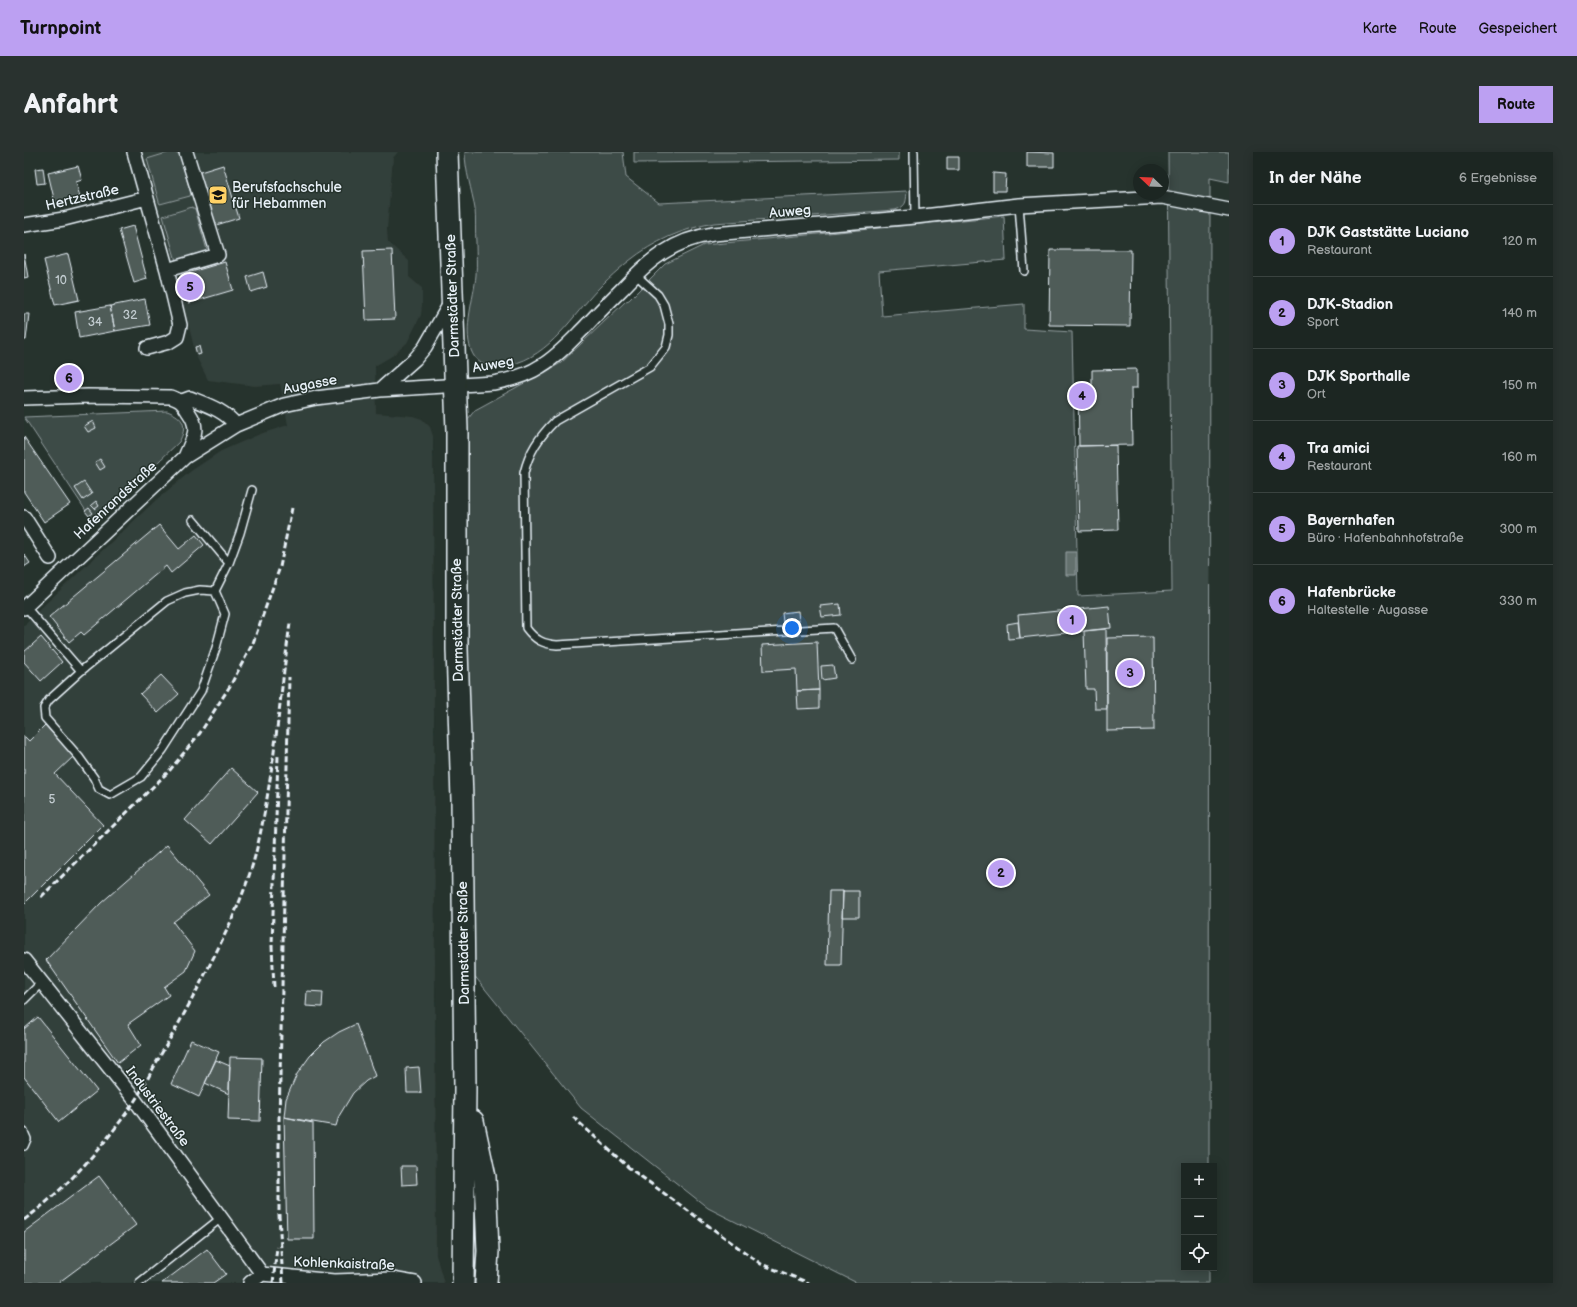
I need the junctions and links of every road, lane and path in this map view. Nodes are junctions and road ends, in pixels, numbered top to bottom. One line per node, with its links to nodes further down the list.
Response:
1 (186, 152): 10 (street)
2 (447, 152): 13 (main road, Darmstädter Straße)
3 (914, 152): 8 (lane)
4 (137, 153): 5 (street)
5 (147, 198): 9 (street, Hertzstraße); 10 (street)
6 (1019, 205): 7 (street, Auweg); 8 (street, Auweg); 11 (lane)
7 (1229, 210)
8 (915, 217): 12 (street, Auweg)
9 (24, 225)
10 (167, 270): 14 (street)
11 (1024, 271)
12 (635, 274): 15 (street, Auweg); 28 (lane)
13 (452, 299): 15 (main road, Darmstädter Straße); 16 (street)
14 (147, 348)
15 (456, 386): 16 (street, Augasse); 33 (main road, Darmstädter Straße)
16 (380, 390): 19 (street, Augasse)
17 (24, 398): 18 (street)
18 (182, 401): 19 (street); 20 (street)
19 (236, 425): 20 (street, Hafenrandstraße)
20 (185, 457): 27 (street, Hafenrandstraße)
21 (252, 490): 25 (lane)
22 (24, 517): 24 (street)
23 (193, 520): 25 (lane)
24 (50, 558)
25 (229, 563): 26 (lane)
26 (215, 591): 29 (lane); 29 (lane)
27 (25, 607): 29 (lane)
28 (852, 660)
29 (81, 671)
30 (24, 960): 31 (street, Industriestraße)
31 (42, 982): 32 (lane); 36 (street, Industriestraße)
32 (24, 1000)
33 (465, 1087): 41 (main road, Darmstädter Straße); 42 (main road, Darmstädter Straße)
34 (24, 1132): 35 (lane)
35 (24, 1146)
36 (221, 1218): 37 (street, Industriestraße); 38 (lane)
37 (262, 1274): 39 (street); 40 (street, Kohlenkaistraße)
38 (139, 1283)
39 (250, 1283)
40 (415, 1283)
41 (463, 1283)
42 (486, 1283)

